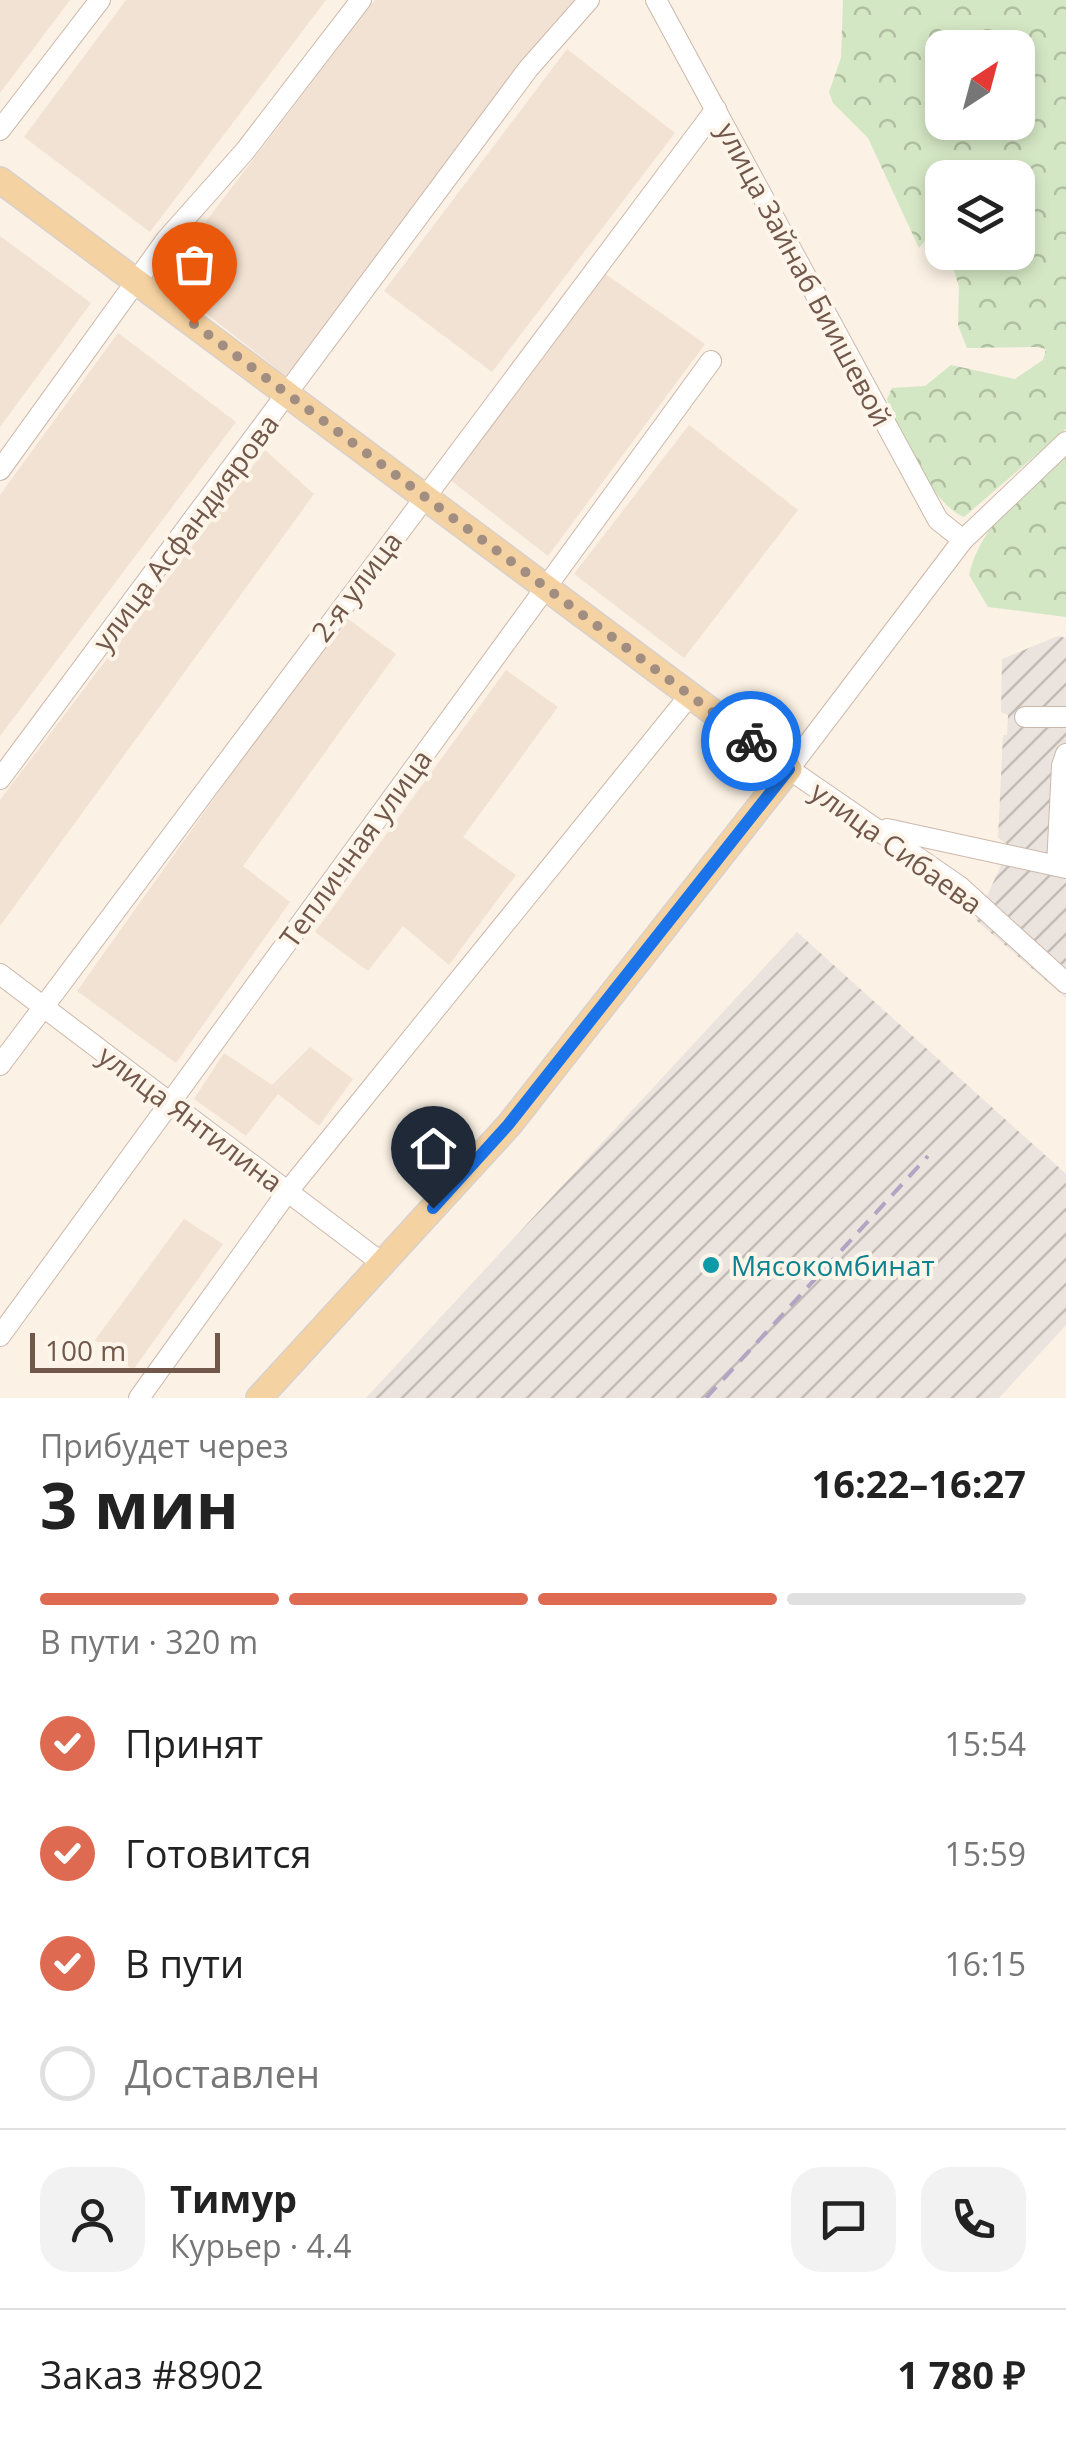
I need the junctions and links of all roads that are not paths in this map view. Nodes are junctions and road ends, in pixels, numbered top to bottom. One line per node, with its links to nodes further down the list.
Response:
1 (100, 0): 6 (street)
2 (361, 0): 8 (street)
3 (589, 0): 10 (street, улица Асфандиярова)
4 (656, 0): 5 (street, улица Зайнаб Биишевой)
5 (716, 110): 13 (street, 2-я улица); 14 (street, улица Зайнаб Биишевой)
6 (0, 130)
7 (0, 180): 8 (main road, улица Сибаева)
8 (137, 282): 10 (main road, улица Сибаева); 12 (street)
9 (711, 361): 15 (street, Тепличная улица)
10 (289, 395): 13 (main road, улица Сибаева); 21 (street, улица Асфандиярова)
11 (1066, 442): 14 (street)
12 (0, 470)
13 (423, 494): 15 (main road, улица Сибаева); 26 (street, 2-я улица)
14 (963, 540): 20 (street)
15 (545, 586): 16 (main road, улица Сибаева); 28 (street, Тепличная улица)
16 (690, 696): 20 (main road, улица Сибаева); 29 (street)
17 (1024, 717): 18 (street)
18 (1066, 717)
19 (1066, 754): 23 (street)
20 (789, 769): 22 (street, улица Сибаева); 30 (main road)
21 (0, 779)
22 (876, 826): 23 (street); 25 (street, улица Сибаева)
23 (1062, 867)
24 (0, 974): 26 (street, улица Янтилина)
25 (1066, 983)
26 (44, 1007): 27 (street, 2-я улица); 28 (street, улица Янтилина)
27 (0, 1065)
28 (170, 1102): 29 (street, улица Янтилина); 31 (street, Тепличная улица)
29 (288, 1191): 30 (street, улица Янтилина); 32 (street)
30 (382, 1262): 33 (main road)
31 (0, 1336)
32 (139, 1398)
33 (259, 1398)

